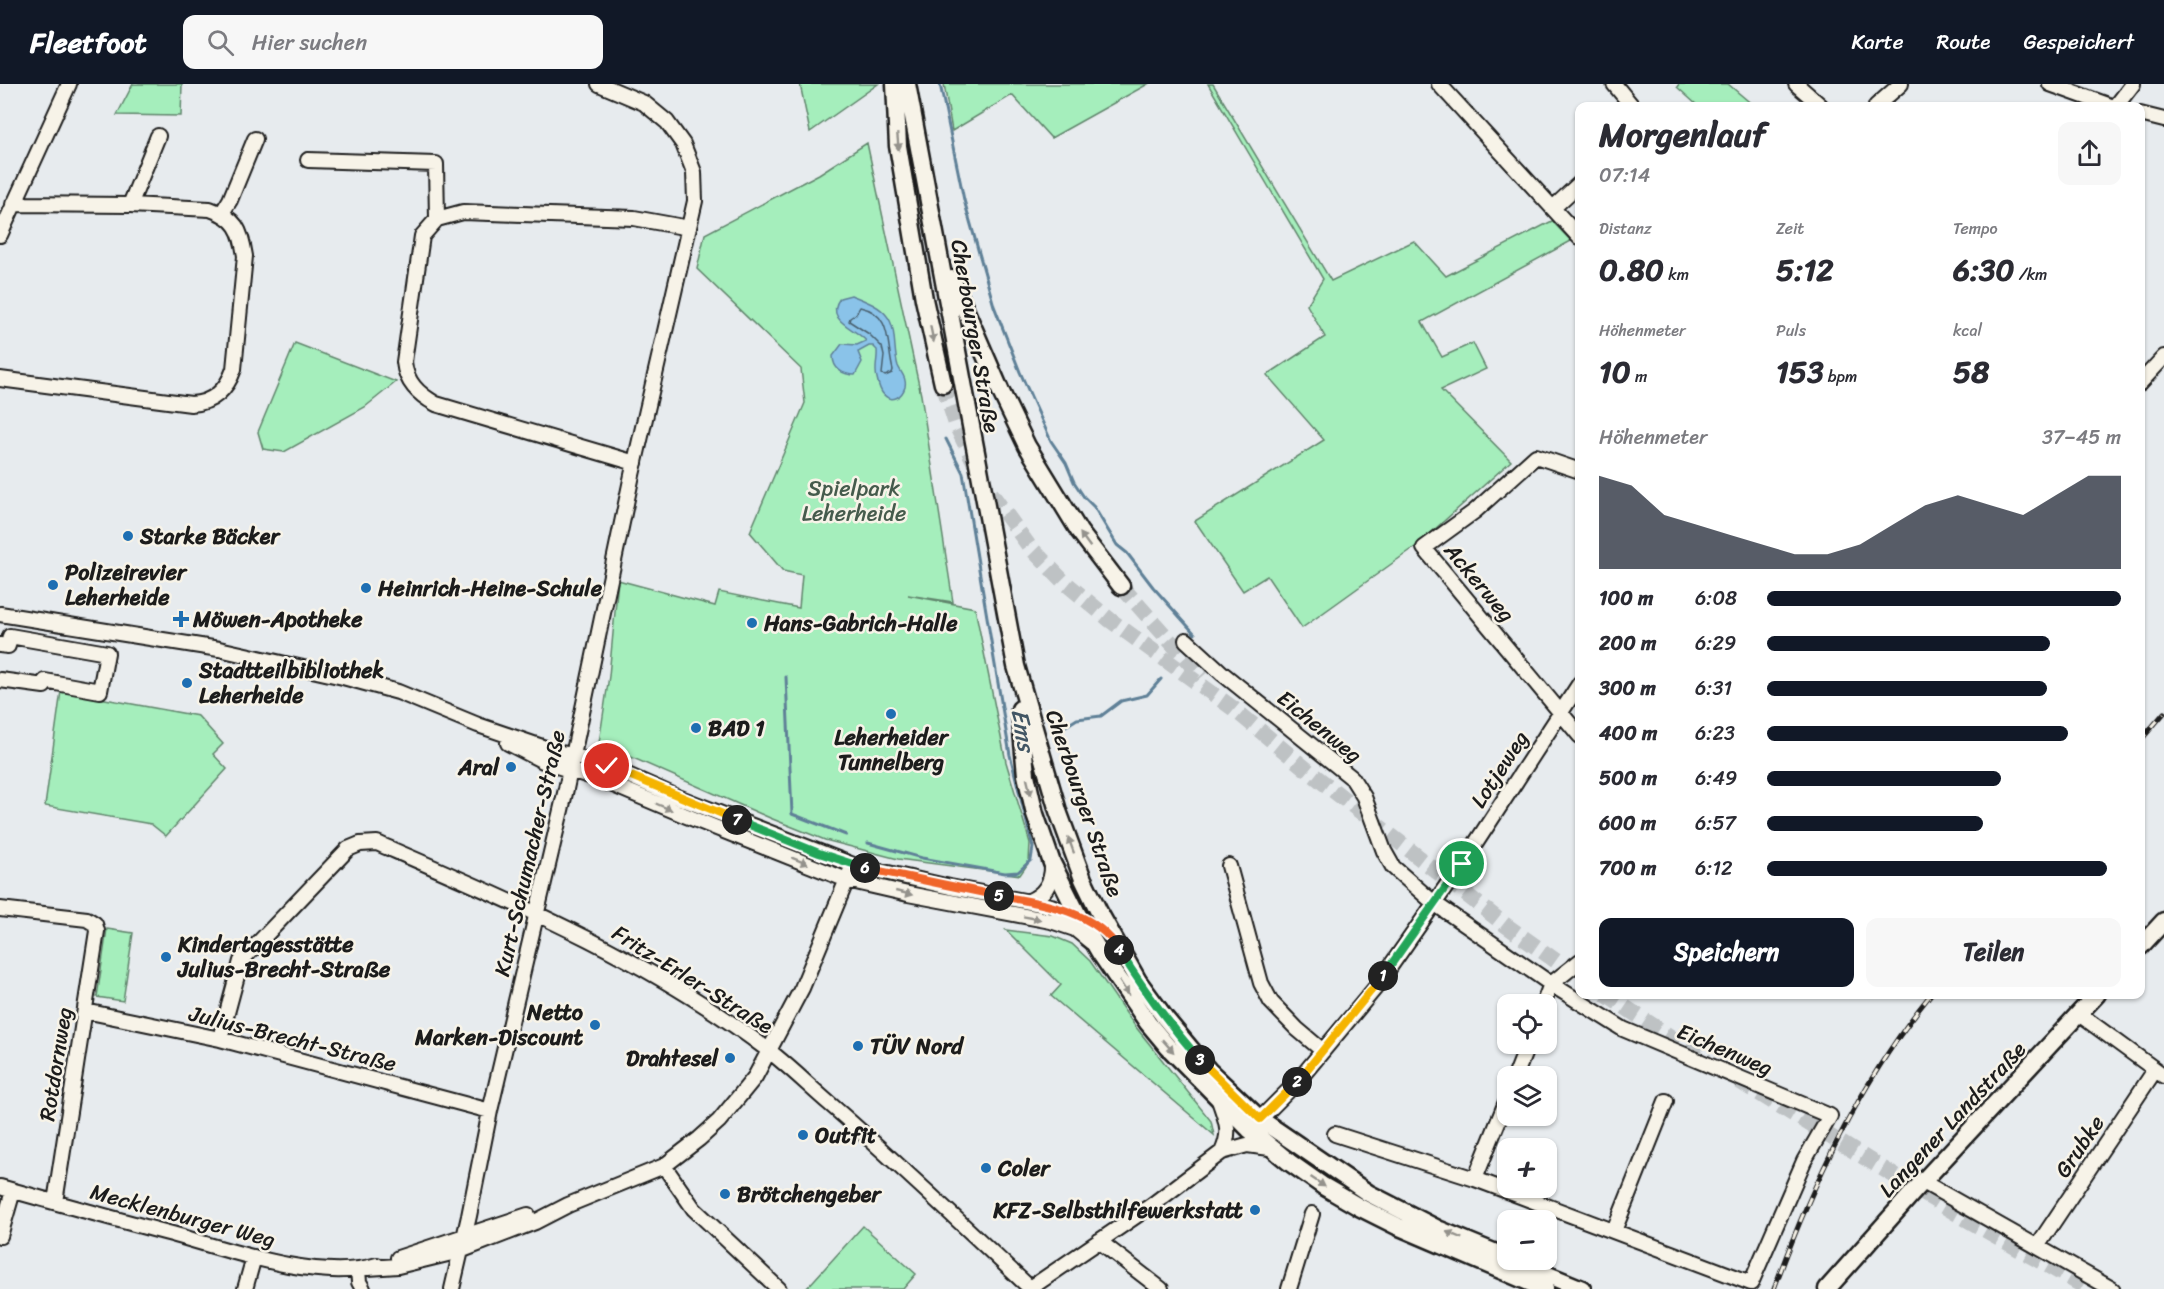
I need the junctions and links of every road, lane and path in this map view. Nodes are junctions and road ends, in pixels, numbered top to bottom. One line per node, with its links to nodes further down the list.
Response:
1 (69, 84): 22 (street)
2 (599, 84): 27 (street, Kurt-Schumacher-Straße)
3 (895, 84): 34 (main road, one-way to 34)
4 (907, 84): 30 (main road, Cherbourger Straße)
5 (1439, 84): 24 (street)
6 (1614, 84): 11 (street)
7 (1796, 84): 12 (street)
8 (1901, 84): 13 (street)
9 (2050, 84): 14 (street)
10 (2133, 84): 15 (street)
11 (1629, 102)
12 (1816, 102)
13 (1881, 102)
14 (2100, 102)
15 (2119, 102)
16 (2145, 115): 17 (street)
17 (2164, 120)
18 (158, 136): 23 (street)
19 (255, 139): 25 (street)
20 (308, 160): 26 (street)
21 (1575, 188): 24 (street)
22 (13, 204): 23 (street); 29 (street)
23 (130, 205): 25 (street)
24 (1553, 208): 28 (street)
25 (222, 213): 33 (street)
26 (437, 219): 27 (street); 35 (street)
27 (689, 228): 35 (street, Kurt-Schumacher-Straße)
28 (1575, 232)
29 (0, 235)
30 (936, 236): 37 (main road, one-way to 30); 41 (main road, Cherbourger Straße)
31 (2164, 357): 32 (street)
32 (2145, 378)
33 (0, 379)
34 (943, 384)
35 (635, 463): 47 (street, Kurt-Schumacher-Straße)
36 (1575, 469): 44 (street, Ackerweg)
37 (1121, 586)
38 (0, 614): 45 (street)
39 (1186, 640): 55 (street, Eichenweg)
40 (0, 645): 42 (street)
41 (1016, 666): 49 (main road, Cherbourger Straße, one-way to 49); 53 (main road, Cherbourger Straße, one-way to 41)
42 (0, 680)
43 (1575, 691): 44 (street, Lotjeweg)
44 (1561, 713): 46 (street, Ackerweg); 55 (street, Lotjeweg)
45 (478, 726): 47 (street); 48 (street)
46 (1575, 730)
47 (573, 755): 48 (street, Kurt-Schumacher-Straße); 50 (street)
48 (570, 770): 52 (street, one-way to 52); 57 (street, Kurt-Schumacher-Straße)
49 (1052, 864): 54 (street); 58 (main road, Cherbourger Straße)
50 (853, 865): 52 (street, Mecklenburger Weg); 54 (street)
51 (1229, 866): 72 (street)
52 (847, 880): 60 (street, one-way to 60); 71 (street, Mecklenburger Weg)
53 (1093, 899): 58 (main road); 61 (main road, Cherbourger Straße)
54 (1029, 901): 58 (street)
55 (1434, 903): 65 (street, Eichenweg); 72 (street, Lotjeweg)
56 (0, 909): 68 (street, Rotdornweg)
57 (537, 912): 70 (street, Fritz-Erler-Straße); 71 (street, Fritz-Erler-Straße); 76 (street, Kurt-Schumacher-Straße)
58 (1079, 917): 60 (street); 61 (main road); 63 (main road, Cherbourger Straße)
59 (2164, 921): 62 (main road)
60 (1063, 924): 63 (street)
61 (1114, 941): 77 (main road, Cherbourger Straße)
62 (2145, 942)
63 (1100, 953): 74 (main road, Cherbourger Straße, one-way to 74)
64 (1575, 965): 65 (street)
65 (1551, 984): 66 (street); 88 (street, Eichenweg)
66 (1547, 994)
67 (2092, 999): 69 (main road, Langener Landstraße)
68 (85, 1011): 70 (street, Julius-Brecht-Straße); 86 (street, Rotdornweg)
69 (2079, 1014): 73 (street); 84 (main road, Langener Landstraße)
70 (220, 1039): 76 (street, Julius-Brecht-Straße)
71 (769, 1051): 82 (street, Mecklenburger Weg); 102 (street, Fritz-Erler-Straße)
72 (1323, 1051): 77 (street, Lotjeweg)
73 (2159, 1073): 92 (street, Grubke)
74 (1219, 1100): 77 (main road, Cherbourger Straße); 81 (street)
75 (1666, 1101): 88 (street)
76 (490, 1111): 91 (street, Kurt-Schumacher-Straße)
77 (1254, 1124): 80 (main road, Cherbourger Straße); 93 (main road, Cherbourger Straße, one-way to 77)
78 (1497, 1125): 83 (street)
79 (1335, 1134): 83 (street)
80 (1270, 1148): 81 (street); 105 (main road, Cherbourger Straße, one-way to 105)
81 (1222, 1152): 90 (street)
82 (664, 1166): 91 (street, Mecklenburger Weg); 101 (street)
83 (1476, 1179): 88 (street)
84 (1923, 1182): 92 (street); 97 (main road, Langener Landstraße)
85 (6, 1189): 86 (street, Mecklenburger Weg); 89 (street)
86 (55, 1202): 94 (street, Mecklenburger Weg)
87 (1312, 1214): 104 (street)
88 (1614, 1231)
89 (0, 1236)
90 (1099, 1241): 102 (street); 103 (street)
91 (462, 1244): 95 (street, Mecklenburger Weg); 100 (street)
92 (2038, 1245): 108 (street)
93 (1497, 1253)
94 (254, 1257): 95 (street, Mecklenburger Weg); 98 (street)
95 (363, 1269): 99 (street)
96 (1536, 1270): 106 (main road)
97 (1837, 1282): 107 (main road, Langener Landstraße)
98 (245, 1289)
99 (363, 1289)
100 (452, 1289)
101 (779, 1289)
102 (1029, 1289)
103 (1161, 1289)
104 (1289, 1289)
105 (1545, 1289)
106 (1582, 1289)
107 (1827, 1289)
108 (2112, 1289)

